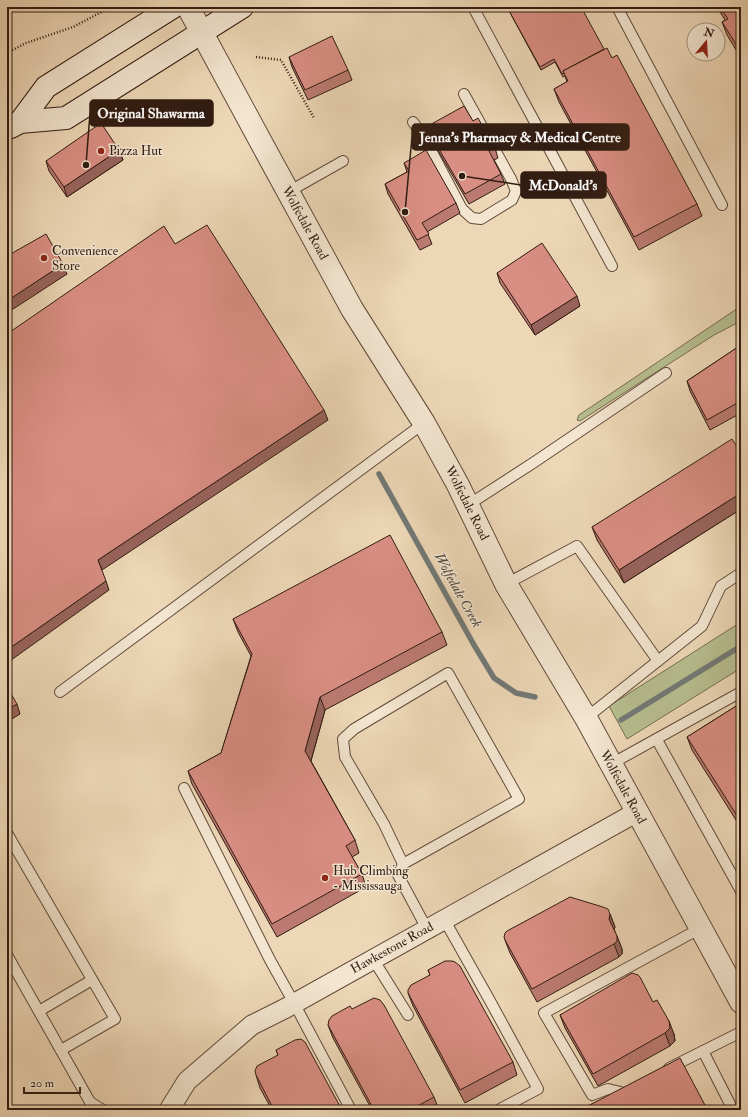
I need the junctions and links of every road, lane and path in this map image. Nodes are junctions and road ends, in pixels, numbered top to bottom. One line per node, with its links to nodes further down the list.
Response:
1 (111, 7): 8 (path)
2 (173, 7): 13 (street)
3 (188, 7): 7 (street, Wolfedale Road)
4 (242, 7): 7 (street)
5 (473, 7): 17 (lane)
6 (617, 7): 16 (lane)
7 (202, 32): 13 (street); 15 (street, Wolfedale Road)
8 (7, 53)
9 (256, 57): 11 (path)
10 (464, 94): 12 (lane)
11 (314, 118)
12 (413, 122)
13 (13, 126)
14 (343, 161): 15 (lane)
15 (288, 192): 19 (street, Wolfedale Road)
16 (722, 205)
17 (612, 266)
18 (666, 374): 20 (lane)
19 (424, 423): 20 (street, Wolfedale Road); 24 (lane)
20 (468, 505): 22 (street, Wolfedale Road)
21 (741, 573): 23 (lane)
22 (506, 584): 23 (lane); 26 (street, Wolfedale Road)
23 (658, 661): 26 (lane)
24 (60, 692)
25 (741, 692): 27 (lane)
26 (586, 718): 28 (street, Wolfedale Road)
27 (657, 740): 28 (lane); 33 (lane)
28 (611, 764): 30 (street, Wolfedale Road)
29 (184, 788): 41 (lane)
30 (637, 812): 34 (street, Hawkestone Road); 35 (street, Wolfedale Road)
31 (7, 833): 39 (lane)
32 (403, 864): 32 (lane); 36 (lane)
33 (741, 891)
34 (444, 919): 36 (street, Hawkestone Road); 54 (lane)
35 (701, 928): 40 (street, Wolfedale Road); 48 (lane)
36 (427, 929): 38 (street, Hawkestone Road)
37 (7, 955): 42 (lane)
38 (373, 959): 41 (street, Hawkestone Road); 43 (lane)
39 (92, 980): 42 (lane); 45 (lane)
40 (741, 1002)
41 (294, 1003): 52 (street, Hawkestone Road); 53 (lane)
42 (39, 1011): 45 (lane)
43 (408, 1015)
44 (741, 1032): 46 (lane)
45 (61, 1050): 50 (lane)
46 (703, 1051): 47 (lane); 49 (lane)
47 (662, 1071)
48 (612, 1102)
49 (730, 1104)
50 (92, 1106): 51 (lane)
51 (103, 1110)
52 (170, 1110)
53 (351, 1110)
54 (498, 1110)

